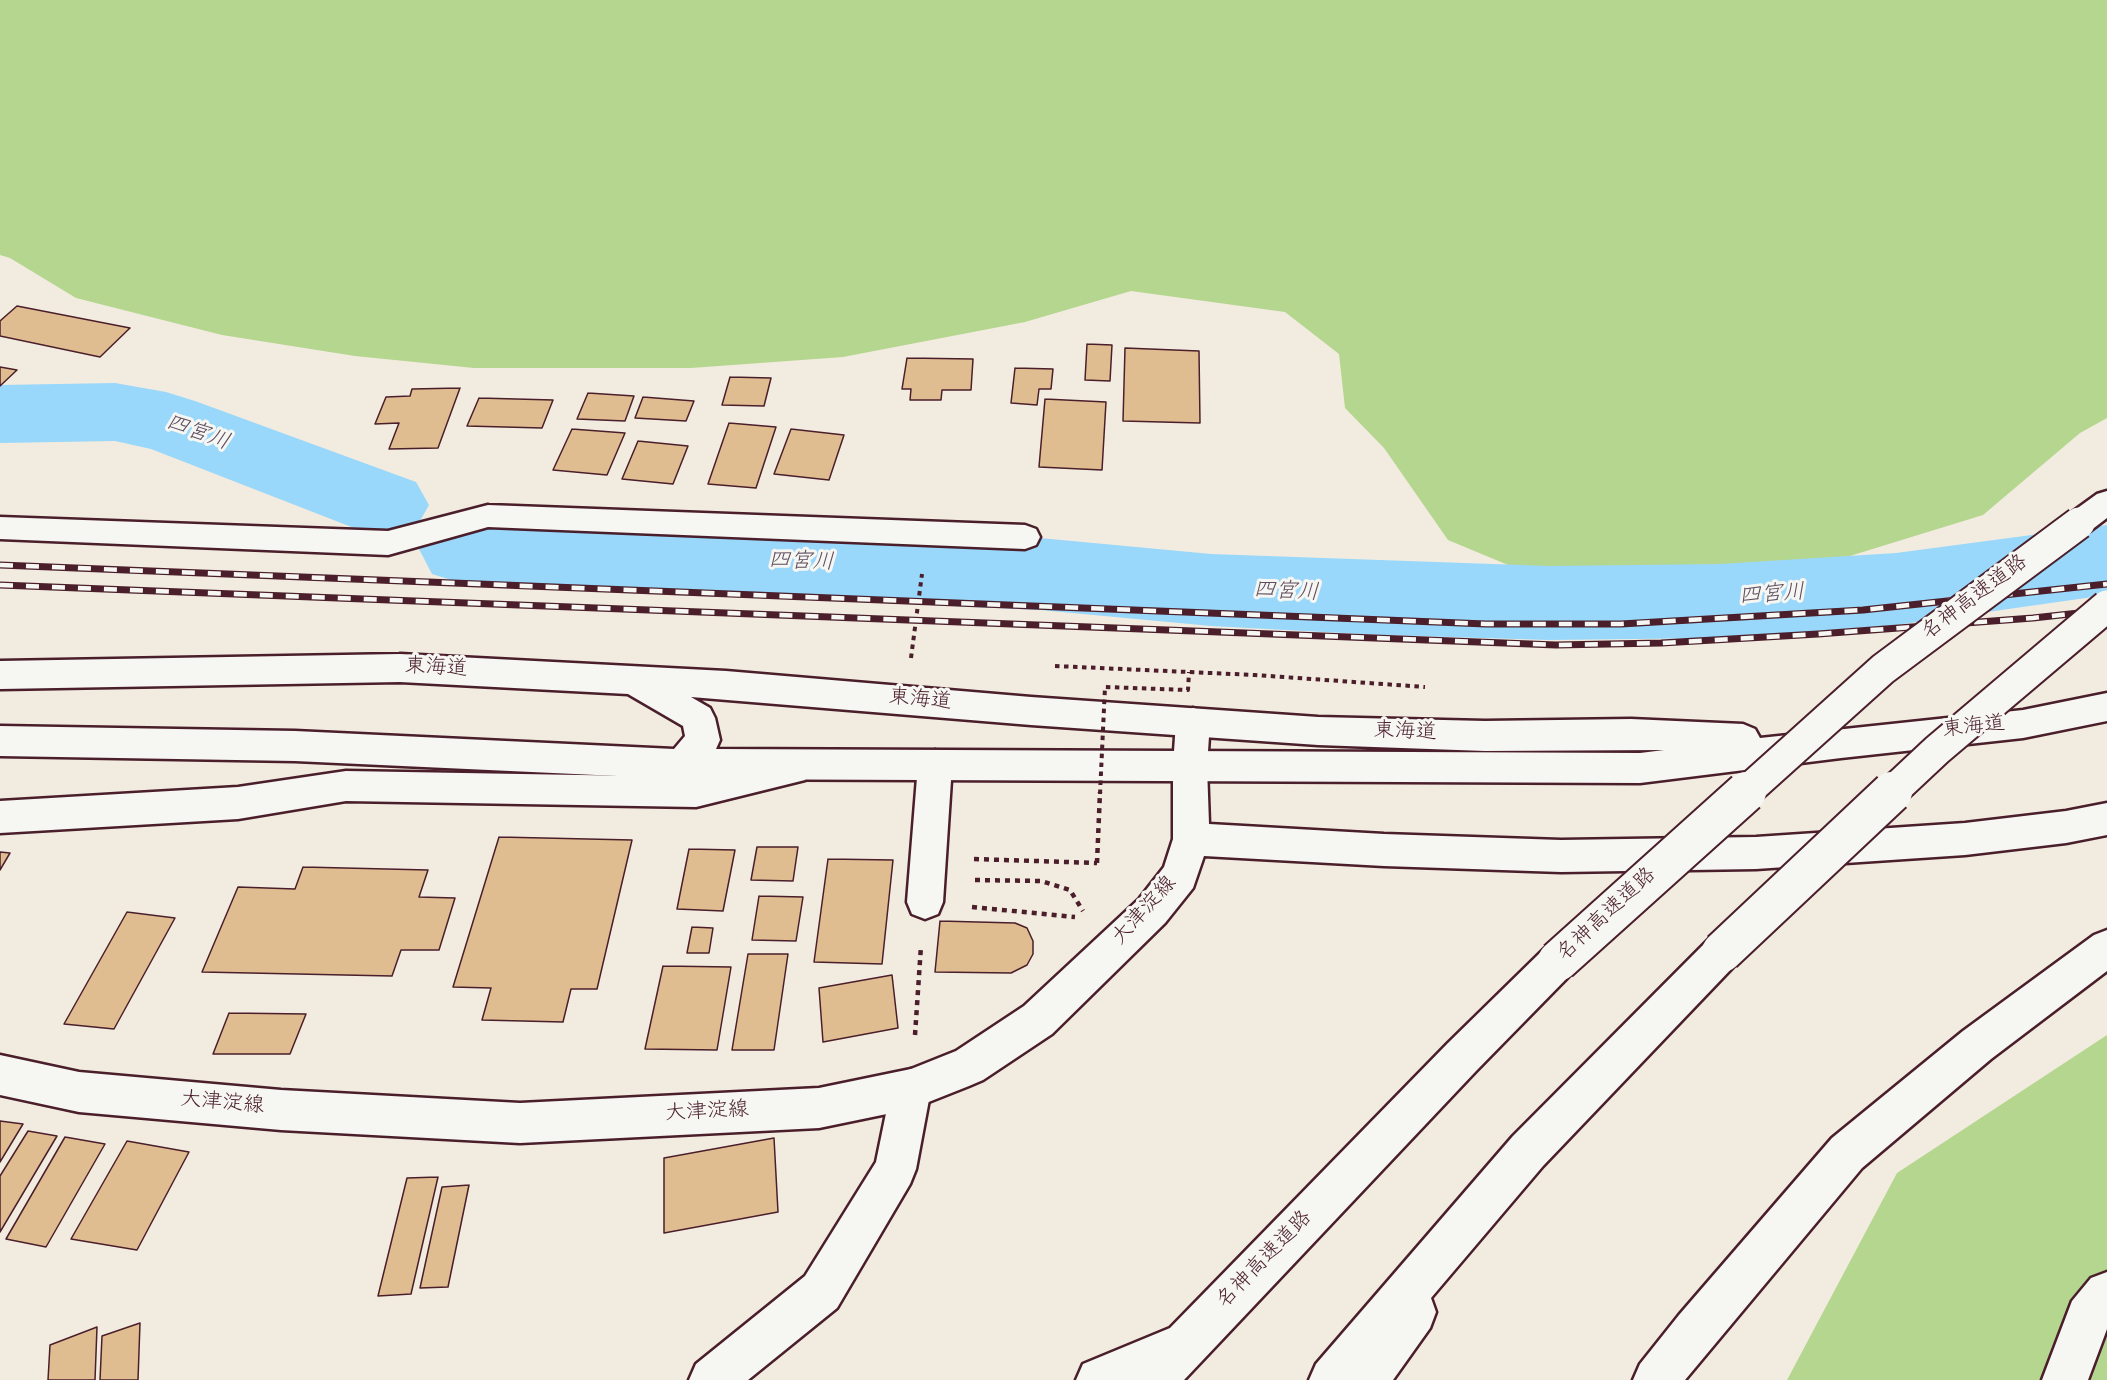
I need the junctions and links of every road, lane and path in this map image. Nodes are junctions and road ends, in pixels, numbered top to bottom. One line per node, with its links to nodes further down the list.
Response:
1 (2107, 502): 33 (main road, 名神高速道路, bridge)
2 (0, 528): 3 (main road)
3 (1025, 537)
4 (922, 576): 11 (path)
5 (2107, 606): 31 (main road, bridge)
6 (1045, 666): 7 (path)
7 (1189, 672): 10 (path); 23 (path, bridge)
8 (0, 675): 9 (main road, 東海道)
9 (632, 680): 11 (main road, 東海道); 16 (main road)
10 (1436, 688)
11 (905, 701): 13 (main road, 東海道)
12 (2107, 707): 15 (main road, 東海道)
13 (1193, 722): 15 (main road, 東海道); 19 (main road, 大津淀線)
14 (0, 741): 16 (main road, 東海道)
15 (1841, 743): 19 (main road, 東海道)
16 (682, 764): 17 (main road, 東海道)
17 (812, 765): 18 (main road, 東海道); 20 (main road)
18 (935, 765): 19 (main road, 東海道); 25 (main road)
19 (1190, 766): 22 (main road, 大津淀線)
20 (0, 817)
21 (2107, 819): 22 (main road)
22 (1191, 840): 30 (main road, 大津淀線)
23 (970, 859)
24 (967, 880): 26 (path)
25 (925, 902): 27 (path); 30 (path)
26 (1082, 909)
27 (1088, 918)
28 (2107, 948): 39 (main road)
29 (0, 1075): 30 (main road, 大津淀線)
30 (911, 1089): 34 (main road)
31 (1528, 1151): 37 (main road); 38 (main road)
32 (2107, 1294): 40 (main road)
33 (1184, 1346): 35 (main road); 36 (main road, 名神高速道路)
34 (712, 1380)
35 (1099, 1380)
36 (1154, 1380)
37 (1332, 1380)
38 (1366, 1380)
39 (1656, 1380)
40 (2065, 1380)

